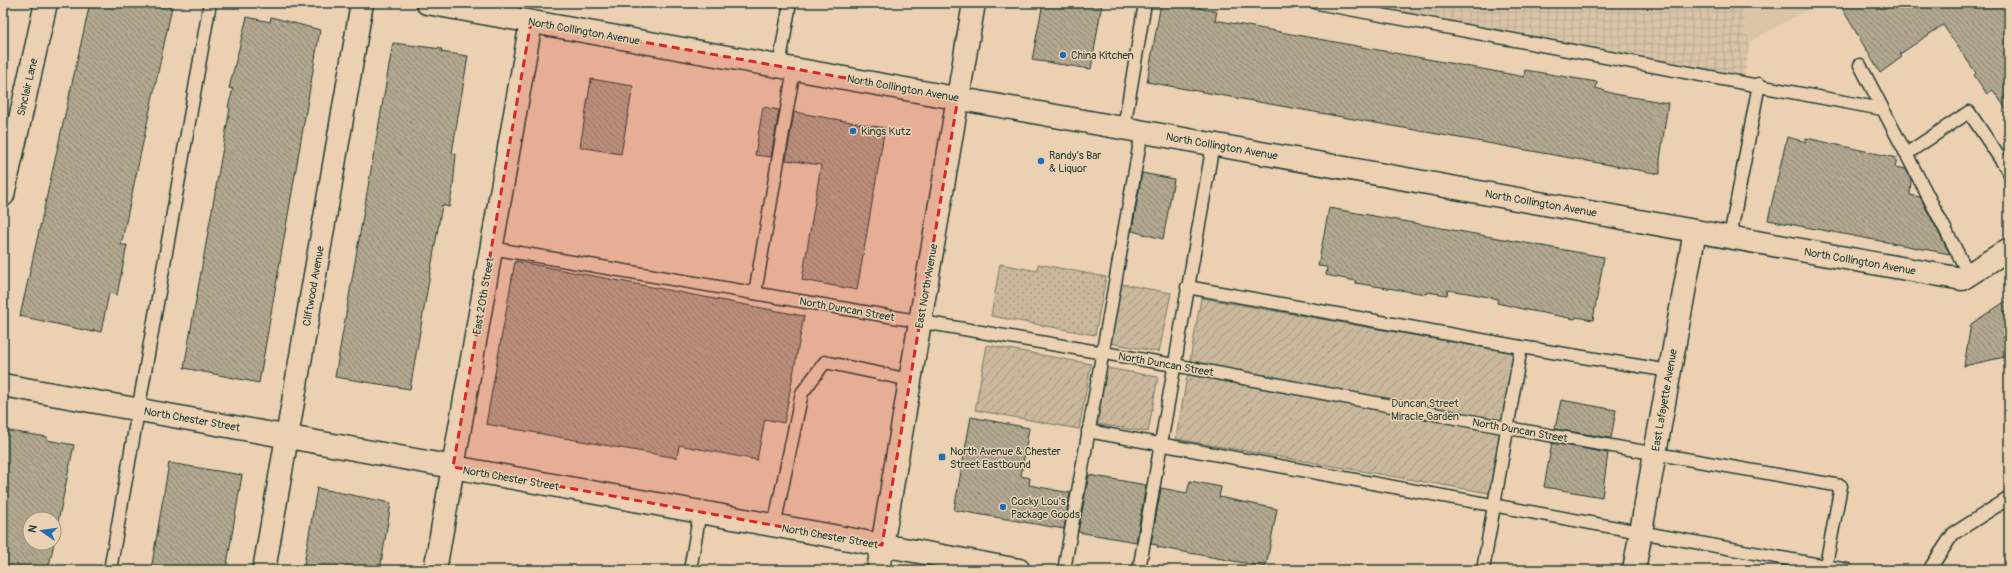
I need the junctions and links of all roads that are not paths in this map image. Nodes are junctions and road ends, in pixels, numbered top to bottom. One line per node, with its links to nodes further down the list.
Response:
1 (46, 3): 19 (street, Sinclair Lane)
2 (210, 3): 34 (lane)
3 (362, 3): 37 (street, Cliftwood Avenue)
4 (427, 3): 9 (street, North Collington Avenue)
5 (790, 3): 11 (lane)
6 (974, 3): 13 (street, East North Avenue)
7 (1145, 3): 15 (lane)
8 (1317, 3): 12 (lane)
9 (530, 22): 11 (street, North Collington Avenue); 22 (street, East 20th Street)
10 (1860, 65): 14 (lane)
11 (786, 68): 13 (street, North Collington Avenue); 26 (lane)
12 (1759, 84): 14 (lane); 21 (lane)
13 (958, 98): 15 (street, North Collington Avenue); 27 (street, East North Avenue)
14 (1882, 109): 17 (lane)
15 (1133, 130): 16 (street, North Collington Avenue); 29 (lane)
16 (1214, 144): 20 (street, North Collington Avenue); 25 (lane)
17 (1906, 154): 18 (lane); 24 (lane)
18 (2009, 172)
19 (4, 186)
20 (1695, 231): 21 (street, North Collington Avenue); 31 (street, East Lafayette Avenue)
21 (1730, 237): 24 (street, North Collington Avenue)
22 (491, 248): 26 (lane, North Duncan Street); 40 (street, East 20th Street)
23 (2009, 249): 24 (street, North Collington Avenue)
24 (1969, 275)
25 (1187, 287): 28 (lane); 30 (lane)
26 (755, 293): 27 (lane, North Duncan Street)
27 (920, 322): 29 (lane, North Duncan Street); 32 (street, East North Avenue)
28 (1521, 347): 31 (lane); 35 (lane)
29 (1102, 353): 30 (lane, North Duncan Street); 36 (lane)
30 (1174, 365): 35 (lane, North Duncan Street); 38 (lane)
31 (1670, 371): 39 (street, East Lafayette Avenue)
32 (910, 380): 44 (lane); 46 (street, East North Avenue)
33 (3, 385): 34 (street, North Chester Street)
34 (138, 410): 37 (street, North Chester Street); 48 (lane)
35 (1508, 428): 39 (lane, North Duncan Street); 42 (lane)
36 (1088, 431): 38 (lane); 54 (lane)
37 (287, 437): 40 (street, North Chester Street); 49 (street, Cliftwood Avenue)
38 (1160, 445): 42 (lane); 55 (lane)
39 (1655, 455): 45 (street, East Lafayette Avenue); 47 (lane, North Duncan Street)
40 (453, 467): 43 (street, North Chester Street); 50 (street, East 20th Street)
41 (2009, 498): 59 (lane)
42 (1494, 505): 45 (lane); 56 (lane)
43 (700, 512): 44 (street, North Chester Street); 51 (lane)
44 (774, 526): 46 (street, North Chester Street)
45 (1641, 531): 47 (lane); 57 (street, East Lafayette Avenue)
46 (882, 545): 52 (street, East North Avenue); 53 (street, North Chester Street)
47 (1825, 568): 58 (lane)
48 (110, 570)
49 (264, 570)
50 (434, 570)
51 (690, 570)
52 (878, 570)
53 (1019, 570)
54 (1064, 570)
55 (1139, 570)
56 (1483, 570)
57 (1634, 570)
58 (1847, 570)
59 (1929, 570)

